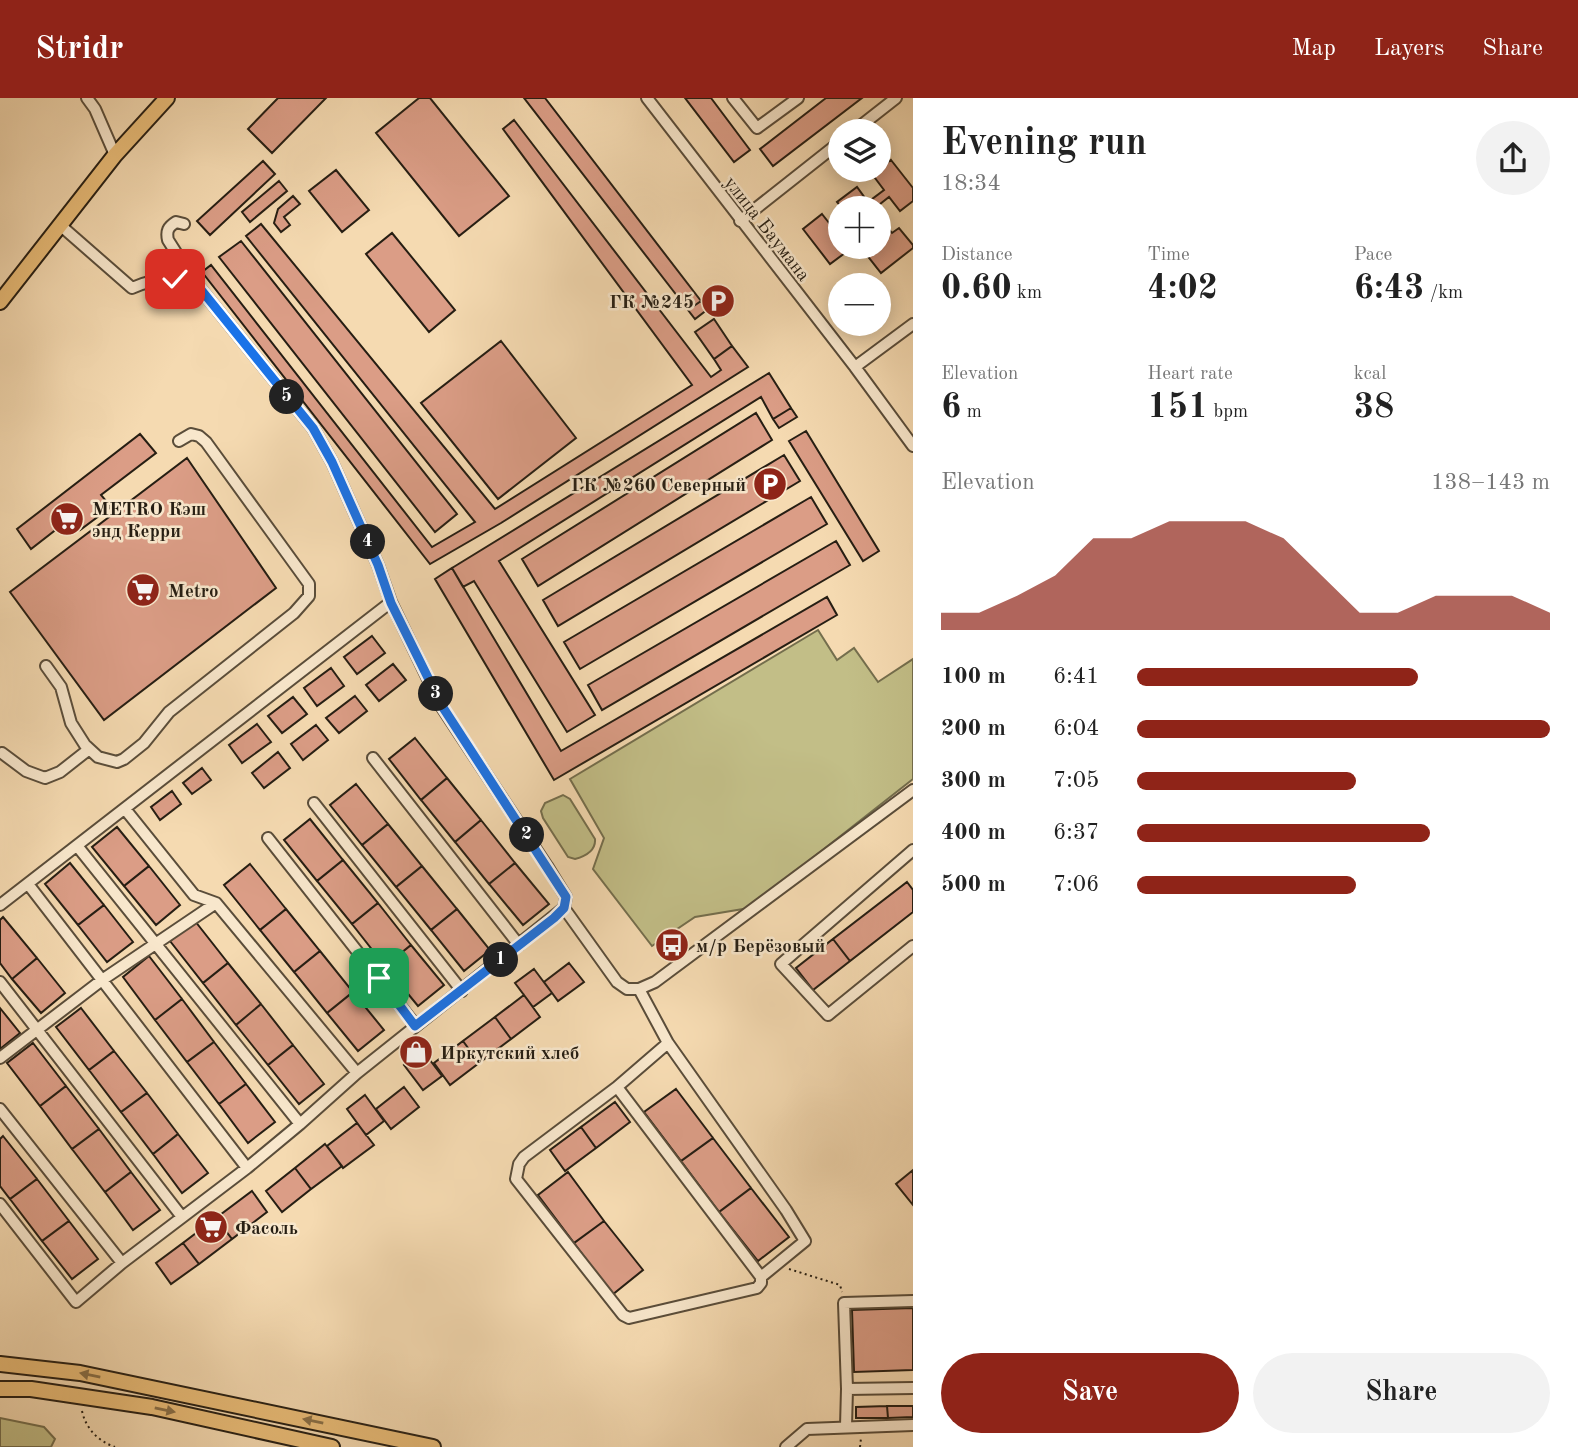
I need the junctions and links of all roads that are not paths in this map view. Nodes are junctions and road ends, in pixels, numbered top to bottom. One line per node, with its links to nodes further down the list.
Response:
1 (87, 98): 9 (street)
2 (167, 98): 9 (main road)
3 (647, 98): 10 (street, улица Баумана)
4 (733, 98): 5 (street)
5 (798, 98)
6 (896, 98): 7 (street)
7 (869, 119)
8 (828, 151): 10 (street)
9 (116, 155): 12 (main road)
10 (740, 221): 16 (street, улица Баумана)
11 (184, 224): 13 (street)
12 (60, 225): 13 (street); 14 (main road)
13 (194, 281): 19 (street)
14 (0, 302)
15 (913, 324): 16 (street)
16 (855, 368): 18 (street, улица Баумана)
17 (179, 440): 21 (street)
18 (913, 446)
19 (391, 603): 26 (street); 33 (street)
20 (46, 666): 21 (street)
21 (88, 750): 22 (street)
22 (2, 753)
23 (373, 758): 35 (street)
24 (911, 796): 39 (street)
25 (314, 803): 40 (street)
26 (125, 809): 28 (street); 31 (street)
27 (268, 838): 41 (street)
28 (78, 847): 30 (street); 34 (street)
29 (913, 850): 36 (street)
30 (28, 884): 32 (street); 37 (street)
31 (216, 903): 34 (street); 45 (street)
32 (0, 905)
33 (564, 908): 35 (street); 39 (street)
34 (156, 943): 37 (street); 48 (street)
35 (519, 945): 40 (street)
36 (913, 946)
37 (102, 980): 42 (street); 49 (street)
38 (0, 982): 42 (street)
39 (639, 989): 43 (street)
40 (462, 991): 41 (street)
41 (415, 1026): 45 (street)
42 (37, 1030): 44 (street); 51 (street)
43 (668, 1044): 46 (street); 53 (street)
44 (0, 1058)
45 (357, 1073): 48 (street)
46 (617, 1087): 53 (street); 53 (street)
47 (0, 1109): 52 (street)
48 (300, 1124): 49 (street)
49 (247, 1168): 51 (street)
50 (0, 1204): 52 (street)
51 (182, 1217): 52 (street)
52 (122, 1263)
53 (761, 1277)
54 (913, 1301): 58 (street)
55 (0, 1364): 62 (main road, one-way to 55)
56 (0, 1388): 61 (main road, one-way to 61)
57 (913, 1388): 58 (street)
58 (848, 1390): 60 (street)
59 (913, 1425): 60 (street)
60 (846, 1426): 63 (street)
61 (332, 1447)
62 (433, 1447)
63 (786, 1447)

